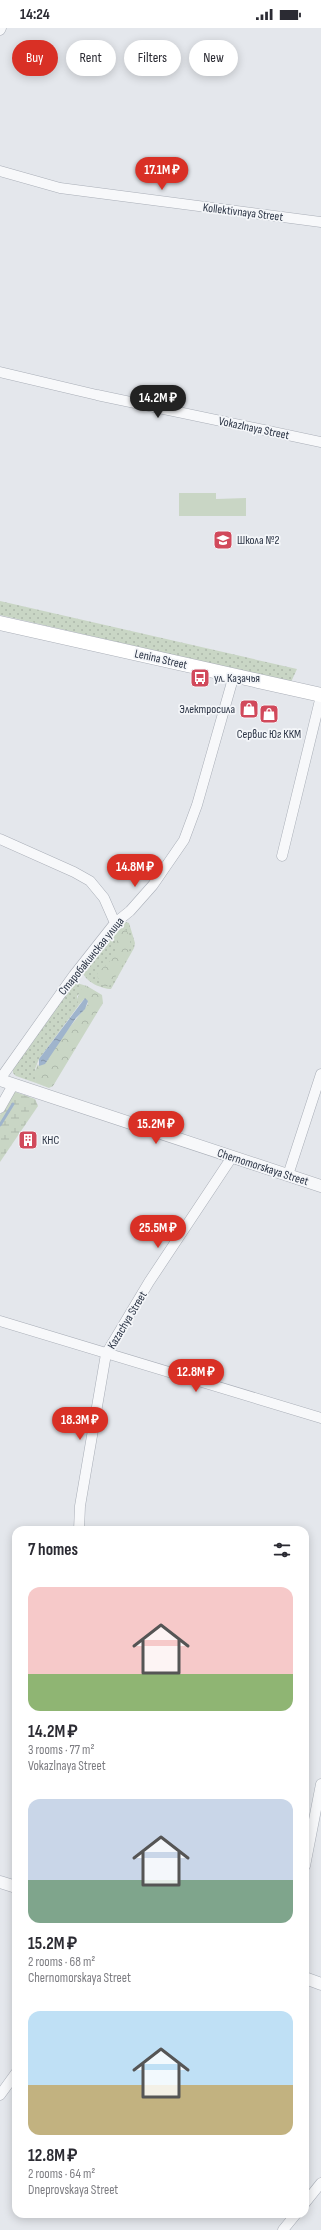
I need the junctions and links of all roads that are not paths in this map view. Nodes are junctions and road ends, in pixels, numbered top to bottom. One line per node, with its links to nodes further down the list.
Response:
1 (0, 171): 2 (street, Kollektivnaya Street)
2 (321, 222)
3 (0, 372): 4 (street, Vokazlnaya Street)
4 (321, 442)
5 (0, 623): 6 (main road, Lenina Street)
6 (234, 675): 7 (main road, Lenina Street); 10 (street, Старобакинская улица)
7 (321, 696): 9 (street)
8 (0, 839): 10 (street)
9 (282, 856)
10 (115, 923): 12 (street, Старобакинская улица)
11 (321, 1074): 16 (street)
12 (0, 1080): 13 (street, Chernomorskaya Street)
13 (13, 1085): 14 (street); 15 (street, Chernomorskaya Street)
14 (0, 1108)
15 (232, 1157): 16 (street, Chernomorskaya Street); 19 (street, Kazachya Street)
16 (288, 1175): 17 (street, Chernomorskaya Street)
17 (321, 1186)
18 (0, 1321): 19 (street)
19 (106, 1354): 20 (street); 21 (street, Kazachya Street)
20 (321, 1418)
21 (79, 1526)
22 (321, 1784): 23 (street)
23 (309, 1846)
24 (0, 1882): 25 (street)
25 (12, 1886)
26 (309, 1980): 27 (street)
27 (321, 1984)
28 (12, 2078): 29 (street)
29 (0, 2095)
30 (321, 2183): 31 (street)
31 (309, 2198)
32 (293, 2218): 33 (street)
33 (283, 2230)

